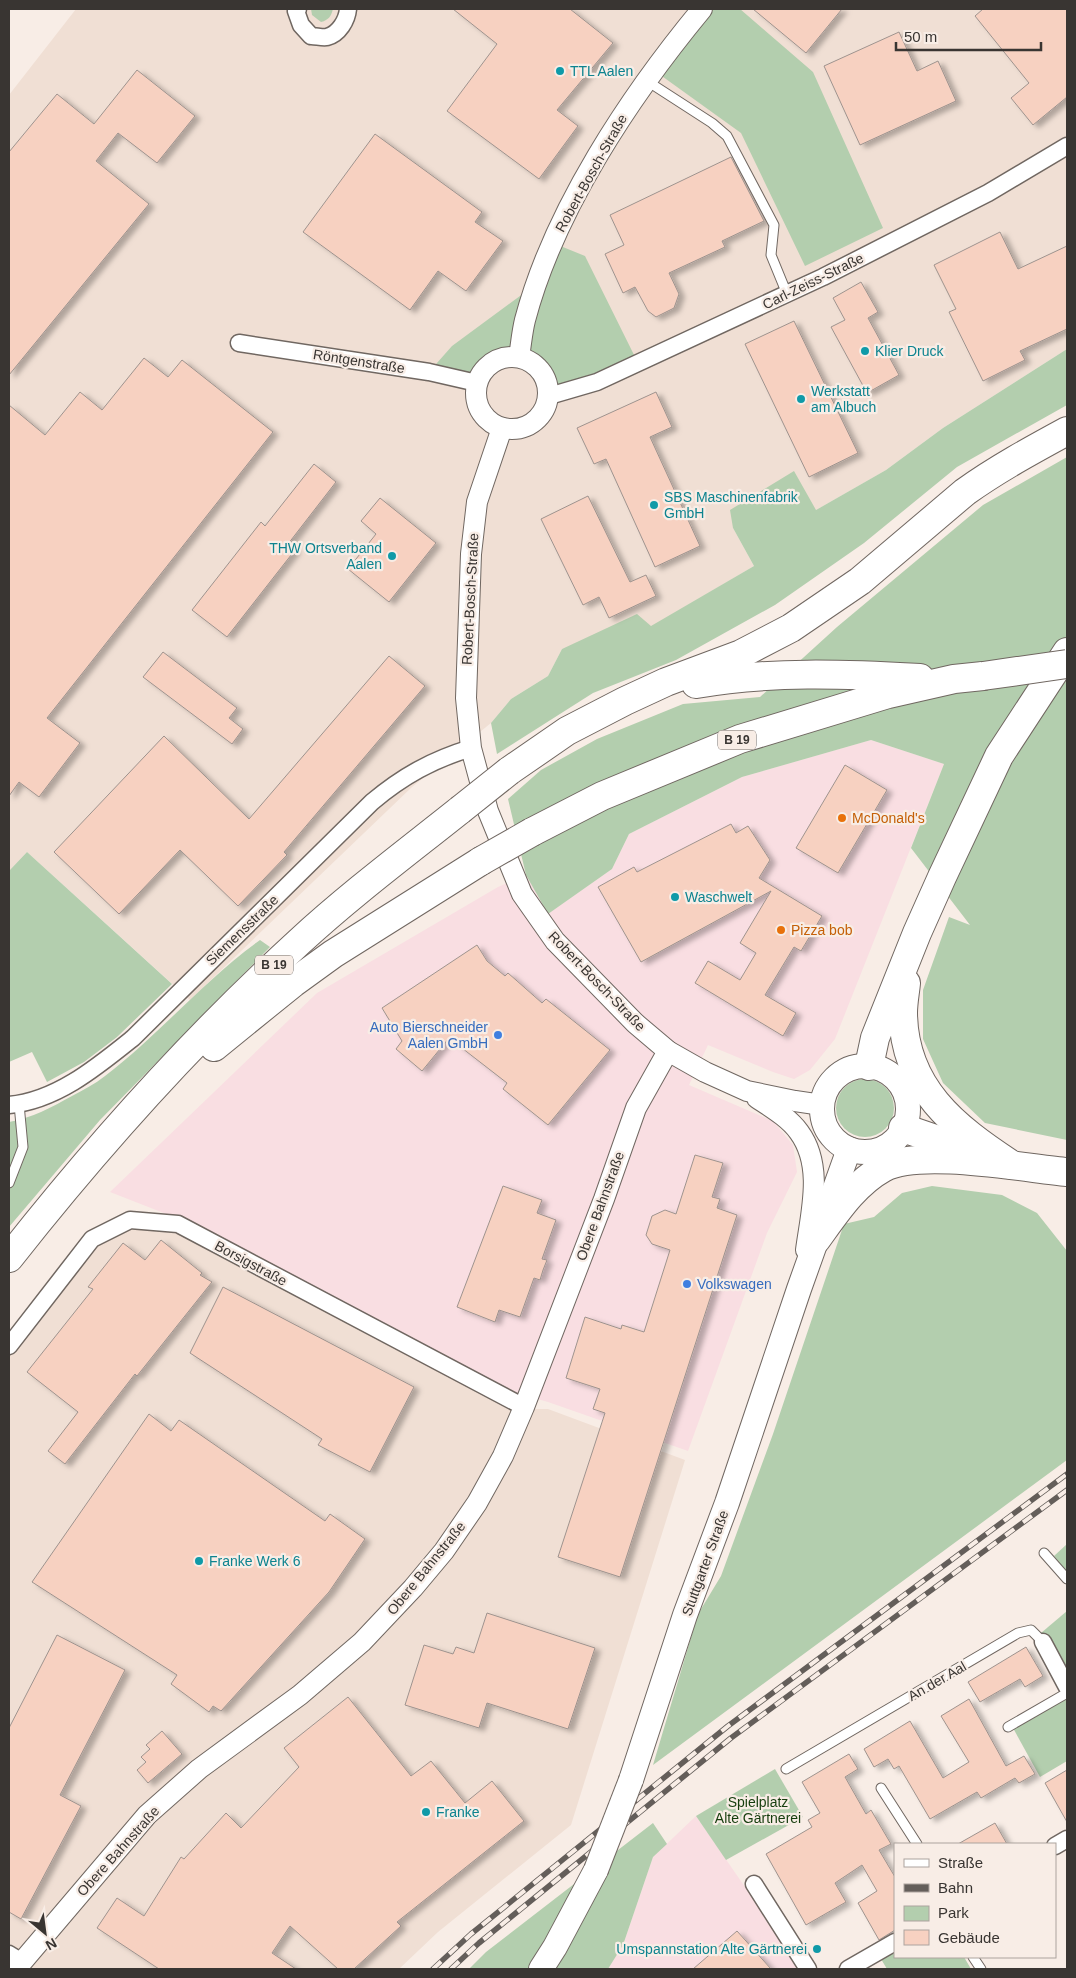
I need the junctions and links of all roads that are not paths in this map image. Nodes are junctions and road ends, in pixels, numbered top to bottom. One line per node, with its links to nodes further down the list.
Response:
1 (298, 9): 2 (street)
2 (348, 9)
3 (702, 9): 4 (street, Robert-Bosch-Straße)
4 (647, 81): 6 (lane); 8 (street, Robert-Bosch-Straße)
5 (1067, 146): 6 (street, Carl-Zeiss-Straße)
6 (787, 294): 10 (street, Carl-Zeiss-Straße)
7 (239, 343): 9 (street, Röntgenstraße)
8 (519, 357): 9 (street); 10 (street)
9 (477, 383): 11 (street)
10 (549, 396): 11 (street)
11 (502, 428): 17 (street, Robert-Bosch-Straße)
12 (1067, 431): 16 (highway, B 19)
13 (1067, 652): 18 (highway)
14 (1067, 664): 15 (highway, B 19, bridge)
15 (954, 679): 16 (highway, B 19); 25 (highway, B 19, bridge)
16 (625, 701): 25 (highway, B 19, bridge)
17 (471, 748): 19 (street, Robert-Bosch-Straße); 22 (street, Siemensstraße)
18 (917, 933): 20 (highway); 27 (highway)
19 (668, 1051): 21 (street, Robert-Bosch-Straße); 34 (street, Obere Bahnstraße)
20 (869, 1066): 23 (main road); 24 (main road)
21 (747, 1091): 23 (street, Robert-Bosch-Straße); 32 (street)
22 (14, 1104): 29 (lane)
23 (822, 1105): 26 (main road)
24 (903, 1128): 26 (main road); 27 (highway)
25 (107, 1140): 31 (highway, B 19)
26 (850, 1149): 30 (main road, Stuttgarter Straße)
27 (1013, 1166): 28 (highway); 30 (highway)
28 (1067, 1172)
29 (9, 1183)
30 (816, 1240): 32 (main road, Stuttgarter Straße)
31 (9, 1258)
32 (799, 1289): 50 (main road, Stuttgarter Straße, bridge)
33 (9, 1346): 34 (street, Borsigstraße)
34 (524, 1407): 49 (street, Obere Bahnstraße)
35 (1044, 1553): 36 (lane)
36 (1067, 1579)
37 (1043, 1642): 38 (street, An der Aal); 41 (lane, An der Aal)
38 (1067, 1687)
39 (1067, 1693): 40 (lane)
40 (1008, 1727)
41 (786, 1769)
42 (881, 1788): 44 (lane)
43 (1067, 1839): 45 (street)
44 (916, 1843)
45 (1056, 1845)
46 (754, 1884): 51 (street)
47 (894, 1943): 52 (street)
48 (974, 1958): 53 (lane)
49 (16, 1962)
50 (541, 1969)
51 (808, 1969)
52 (848, 1969)
53 (981, 1969)

